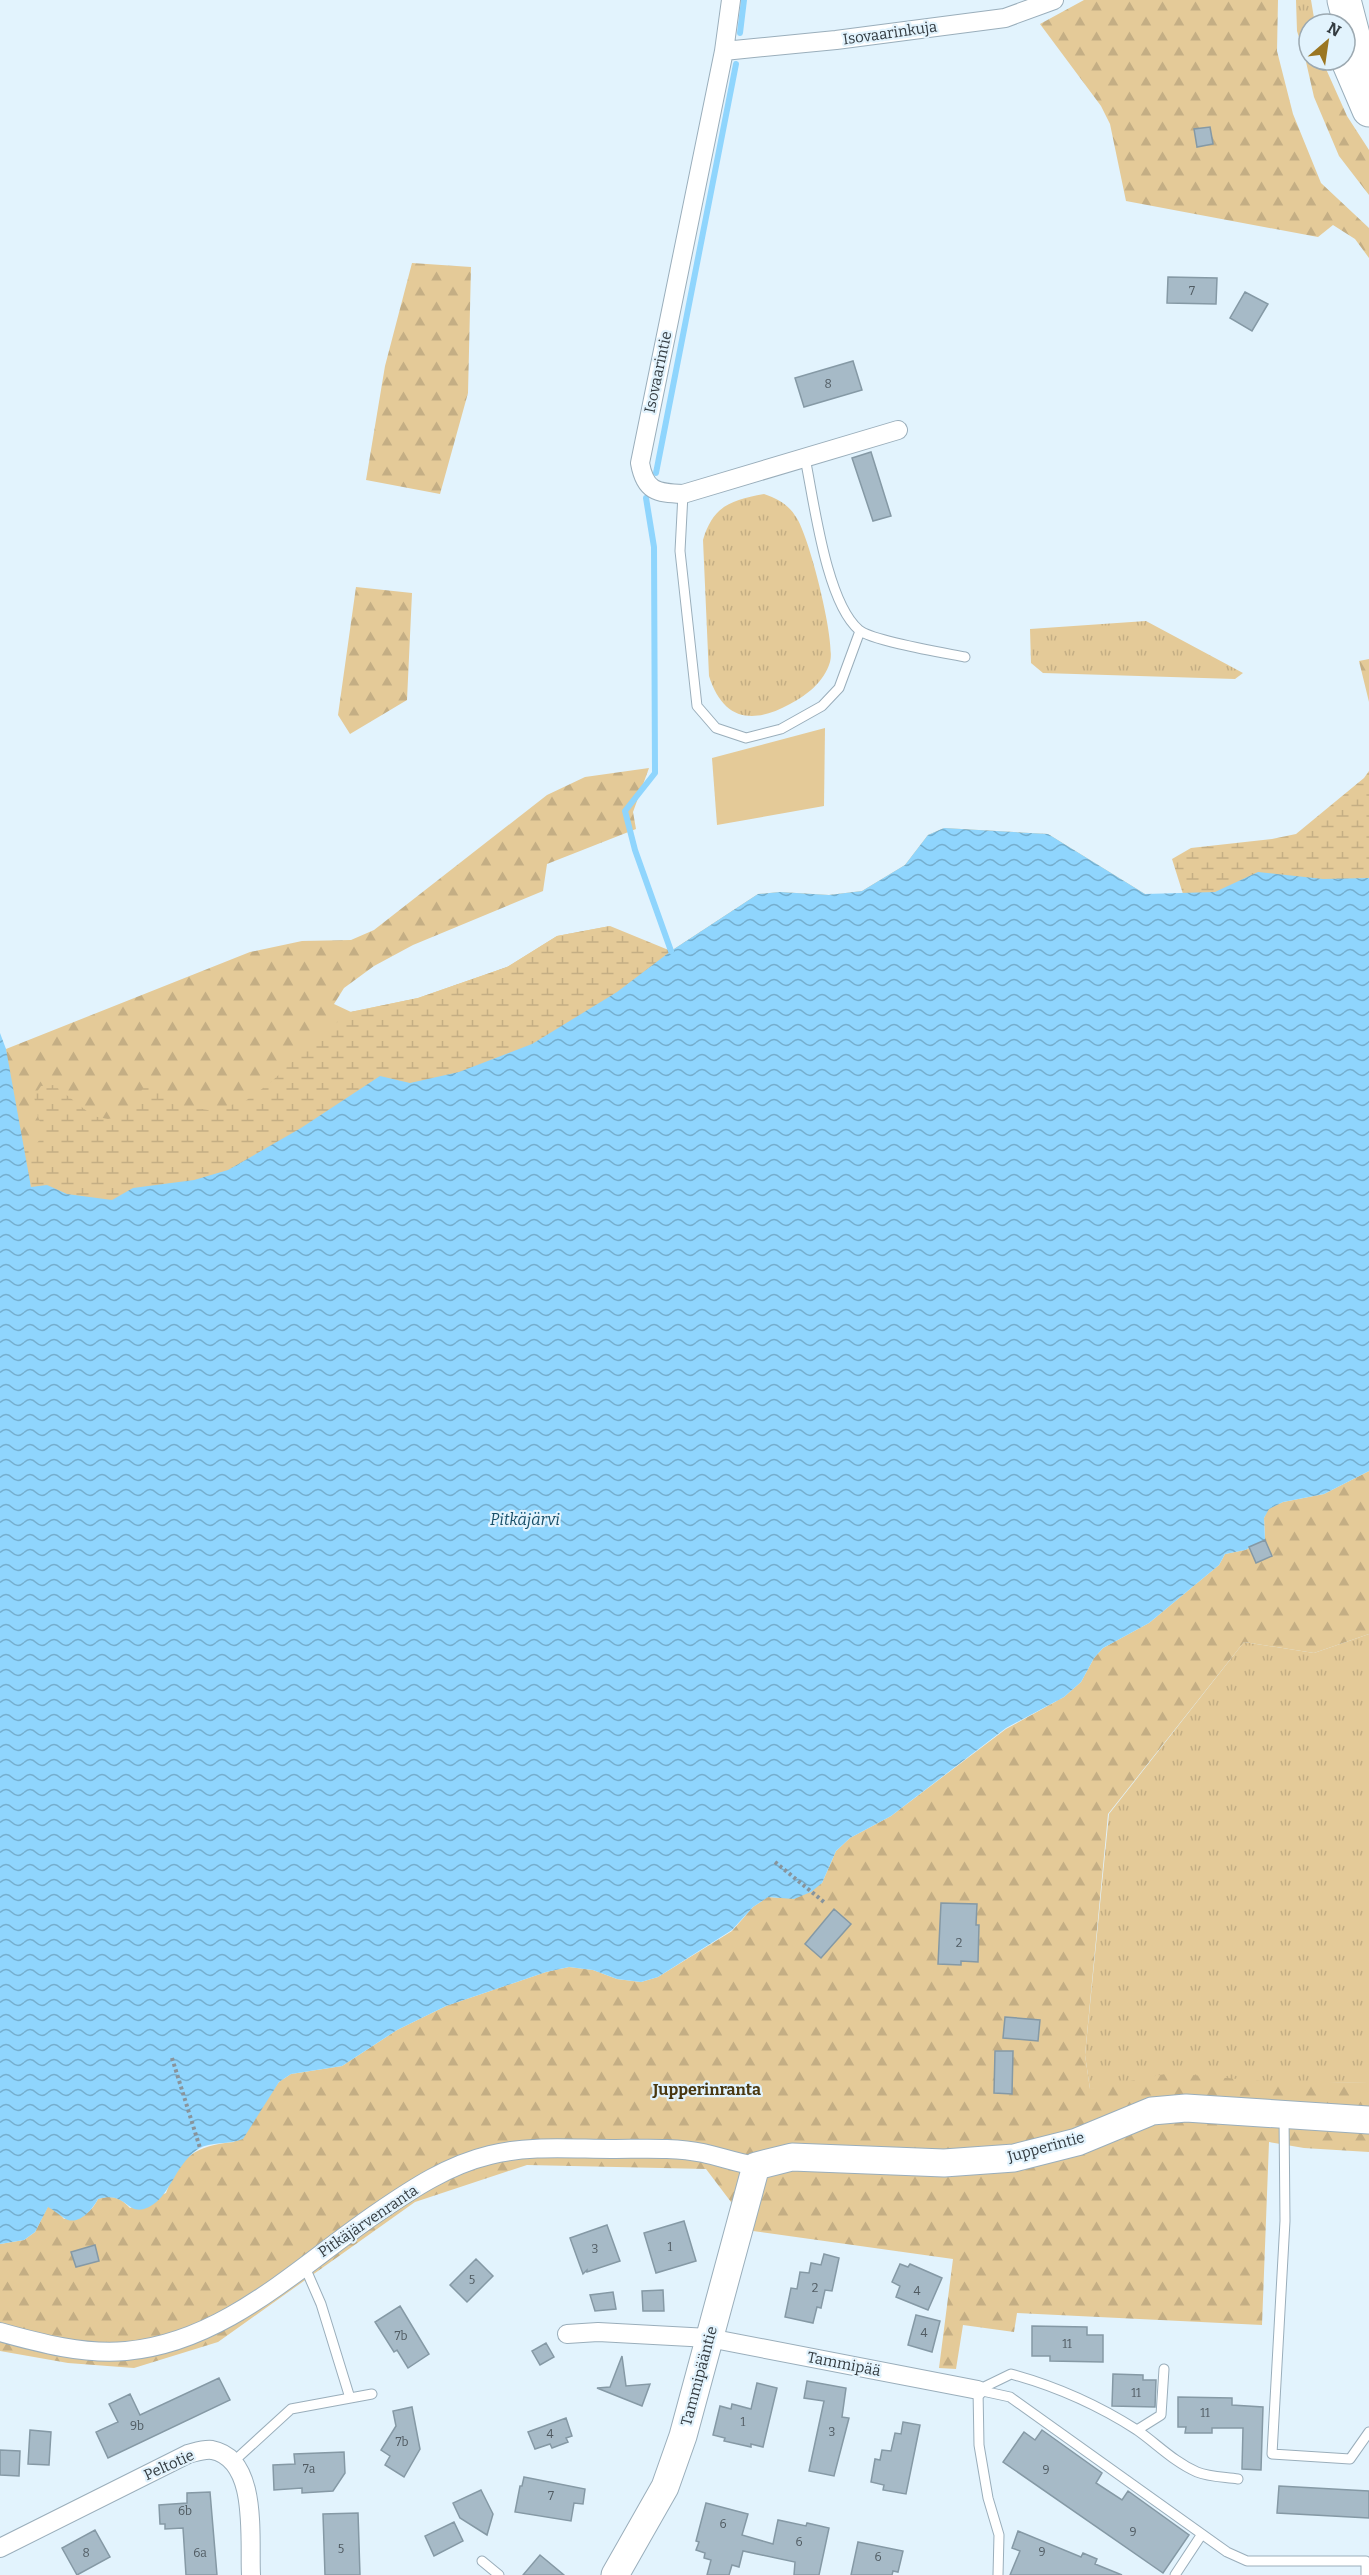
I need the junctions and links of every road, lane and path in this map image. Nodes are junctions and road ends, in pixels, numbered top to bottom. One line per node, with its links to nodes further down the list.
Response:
1 (731, 0): 4 (street, Isovaarintie)
2 (1054, 0): 4 (street, Isovaarinkuja)
3 (1344, 0): 6 (highway)
4 (724, 51): 10 (street, Isovaarintie)
5 (1354, 72): 7 (highway)
6 (1369, 80)
7 (1369, 110)
8 (898, 430): 9 (street, Isovaarintie)
9 (805, 458): 10 (street, Isovaarintie); 11 (lane)
10 (683, 494): 11 (lane)
11 (860, 631): 12 (lane)
12 (965, 657)
13 (775, 1862): 14 (path)
14 (824, 1902)
15 (172, 2058): 18 (path)
16 (1284, 2114): 17 (street, Jupperintie); 19 (street, Jupperintie); 29 (lane)
17 (1369, 2120)
18 (200, 2148)
19 (756, 2166): 20 (street, Pitkäjärvenranta); 23 (street, Tammipääntie)
20 (304, 2265): 21 (street, Pitkäjärvenranta); 27 (lane)
21 (0, 2332)
22 (567, 2334): 23 (street, Tammipää)
23 (709, 2338): 25 (street, Tammipää); 37 (street, Tammipääntie)
24 (1164, 2369): 28 (lane)
25 (978, 2390): 28 (lane); 32 (lane); 38 (lane)
26 (372, 2394): 27 (lane)
27 (350, 2398): 30 (lane)
28 (1137, 2430): 31 (lane)
29 (1369, 2432)
30 (233, 2462): 33 (street, Peltotie); 35 (street)
31 (1238, 2479)
32 (1202, 2534): 39 (lane); 40 (lane)
33 (0, 2548)
34 (482, 2561): 36 (lane)
35 (251, 2575)
36 (499, 2575)
37 (615, 2575)
38 (998, 2575)
39 (1175, 2575)
40 (1366, 2575)

